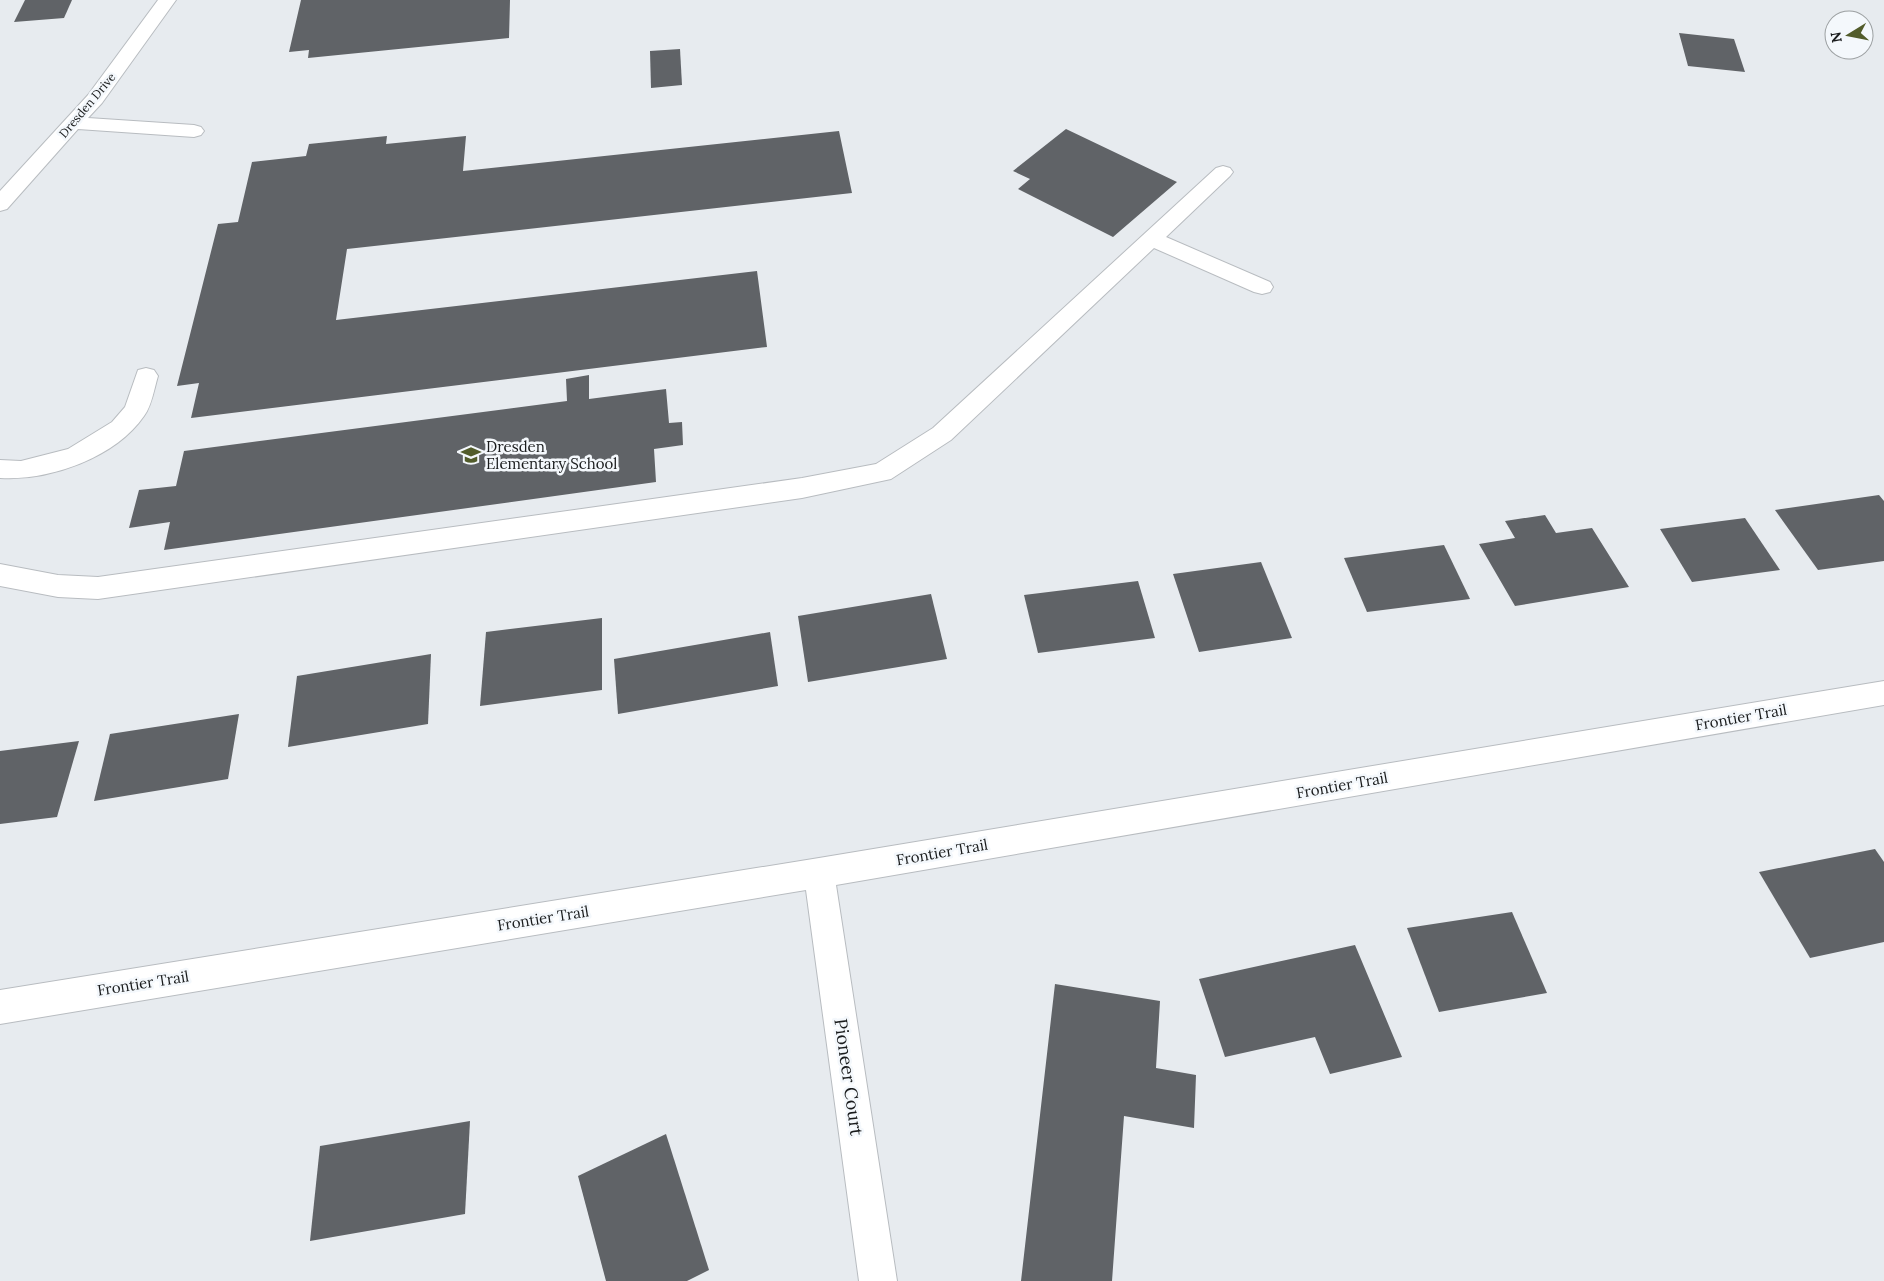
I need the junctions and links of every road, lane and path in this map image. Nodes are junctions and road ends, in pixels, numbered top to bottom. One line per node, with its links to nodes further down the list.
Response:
1 (167, 0): 2 (street, Dresden Drive)
2 (73, 123): 3 (street); 5 (street, Dresden Drive)
3 (194, 132)
4 (1224, 172): 6 (street)
5 (0, 204)
6 (1151, 239): 7 (street); 10 (street)
7 (1262, 287)
8 (146, 376): 9 (street)
9 (0, 469)
10 (0, 575)
11 (1884, 693): 12 (street, Frontier Trail)
12 (820, 873): 13 (street, Frontier Trail); 14 (street, Pioneer Court)
13 (0, 1006)
14 (878, 1281)

